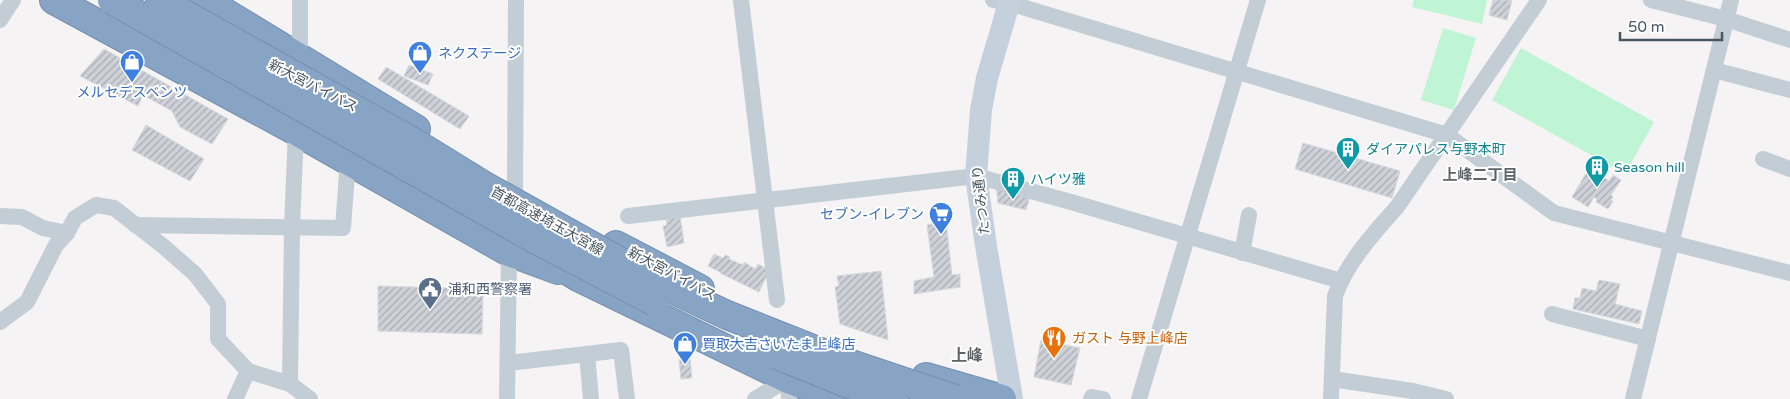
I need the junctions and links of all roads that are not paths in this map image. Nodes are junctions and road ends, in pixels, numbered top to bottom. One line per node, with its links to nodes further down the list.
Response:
1 (13, 0): 18 (street)
2 (54, 0): 24 (highway)
3 (112, 0): 62 (highway, 首都高速埼玉大宮線, bridge)
4 (119, 0): 40 (highway, 新大宮バイパス)
5 (145, 0): 31 (highway, 新大宮バイパス)
6 (159, 0): 26 (highway, 首都高速埼玉大宮線, bridge)
7 (182, 0): 26 (highway, bridge)
8 (204, 0): 20 (highway)
9 (300, 0): 20 (street)
10 (516, 0): 31 (street)
11 (741, 0): 32 (street)
12 (1258, 0): 22 (street)
13 (1539, 0): 25 (street)
14 (1651, 0): 17 (street)
15 (1731, 0): 17 (street)
16 (1004, 1): 22 (street); 30 (main road, たつみ通り)
17 (1726, 19): 19 (street); 21 (street)
18 (0, 20)
19 (1790, 40)
20 (300, 58): 31 (highway)
21 (1714, 70): 23 (street); 41 (street)
22 (1237, 71): 25 (street); 39 (street)
23 (1790, 90)
24 (296, 131): 28 (highway); 37 (street)
25 (1447, 135): 41 (street); 44 (street)
26 (410, 140): 63 (highway, 首都高速埼玉大宮線, bridge)
27 (1763, 159): 29 (street)
28 (348, 160): 37 (street); 40 (highway)
29 (1790, 169)
30 (976, 176): 32 (street); 39 (street); 65 (main road, たつみ通り)
31 (507, 185): 64 (highway, 新大宮バイパス)
32 (764, 200): 35 (street); 45 (street)
33 (1249, 215): 42 (street)
34 (0, 216): 38 (street)
35 (628, 216)
36 (135, 225): 37 (street); 38 (street); 51 (street)
37 (292, 227): 53 (street)
38 (67, 233): 47 (street)
39 (1187, 237): 42 (street); 68 (street)
40 (506, 240): 50 (street); 54 (highway)
41 (1671, 244): 43 (street); 48 (street)
42 (1242, 253): 44 (street)
43 (1790, 273)
44 (1340, 281): 52 (street)
45 (777, 300)
46 (1552, 314): 48 (street)
47 (0, 322)
48 (1648, 339): 71 (street)
49 (586, 354): 50 (street); 58 (street); 59 (street)
50 (508, 363): 57 (street)
51 (248, 371): 53 (street); 55 (street)
52 (1332, 379): 69 (street); 70 (street)
53 (290, 384): 56 (street)
54 (789, 389): 60 (street); 61 (highway)
55 (235, 399)
56 (310, 399)
57 (507, 399)
58 (591, 399)
59 (627, 399)
60 (756, 399)
61 (841, 399)
62 (892, 399)
63 (955, 399)
64 (1002, 399)
65 (1012, 399)
66 (1091, 399): 67 (street)
67 (1102, 399)
68 (1139, 399)
69 (1331, 399)
70 (1446, 399)
71 (1633, 399)

